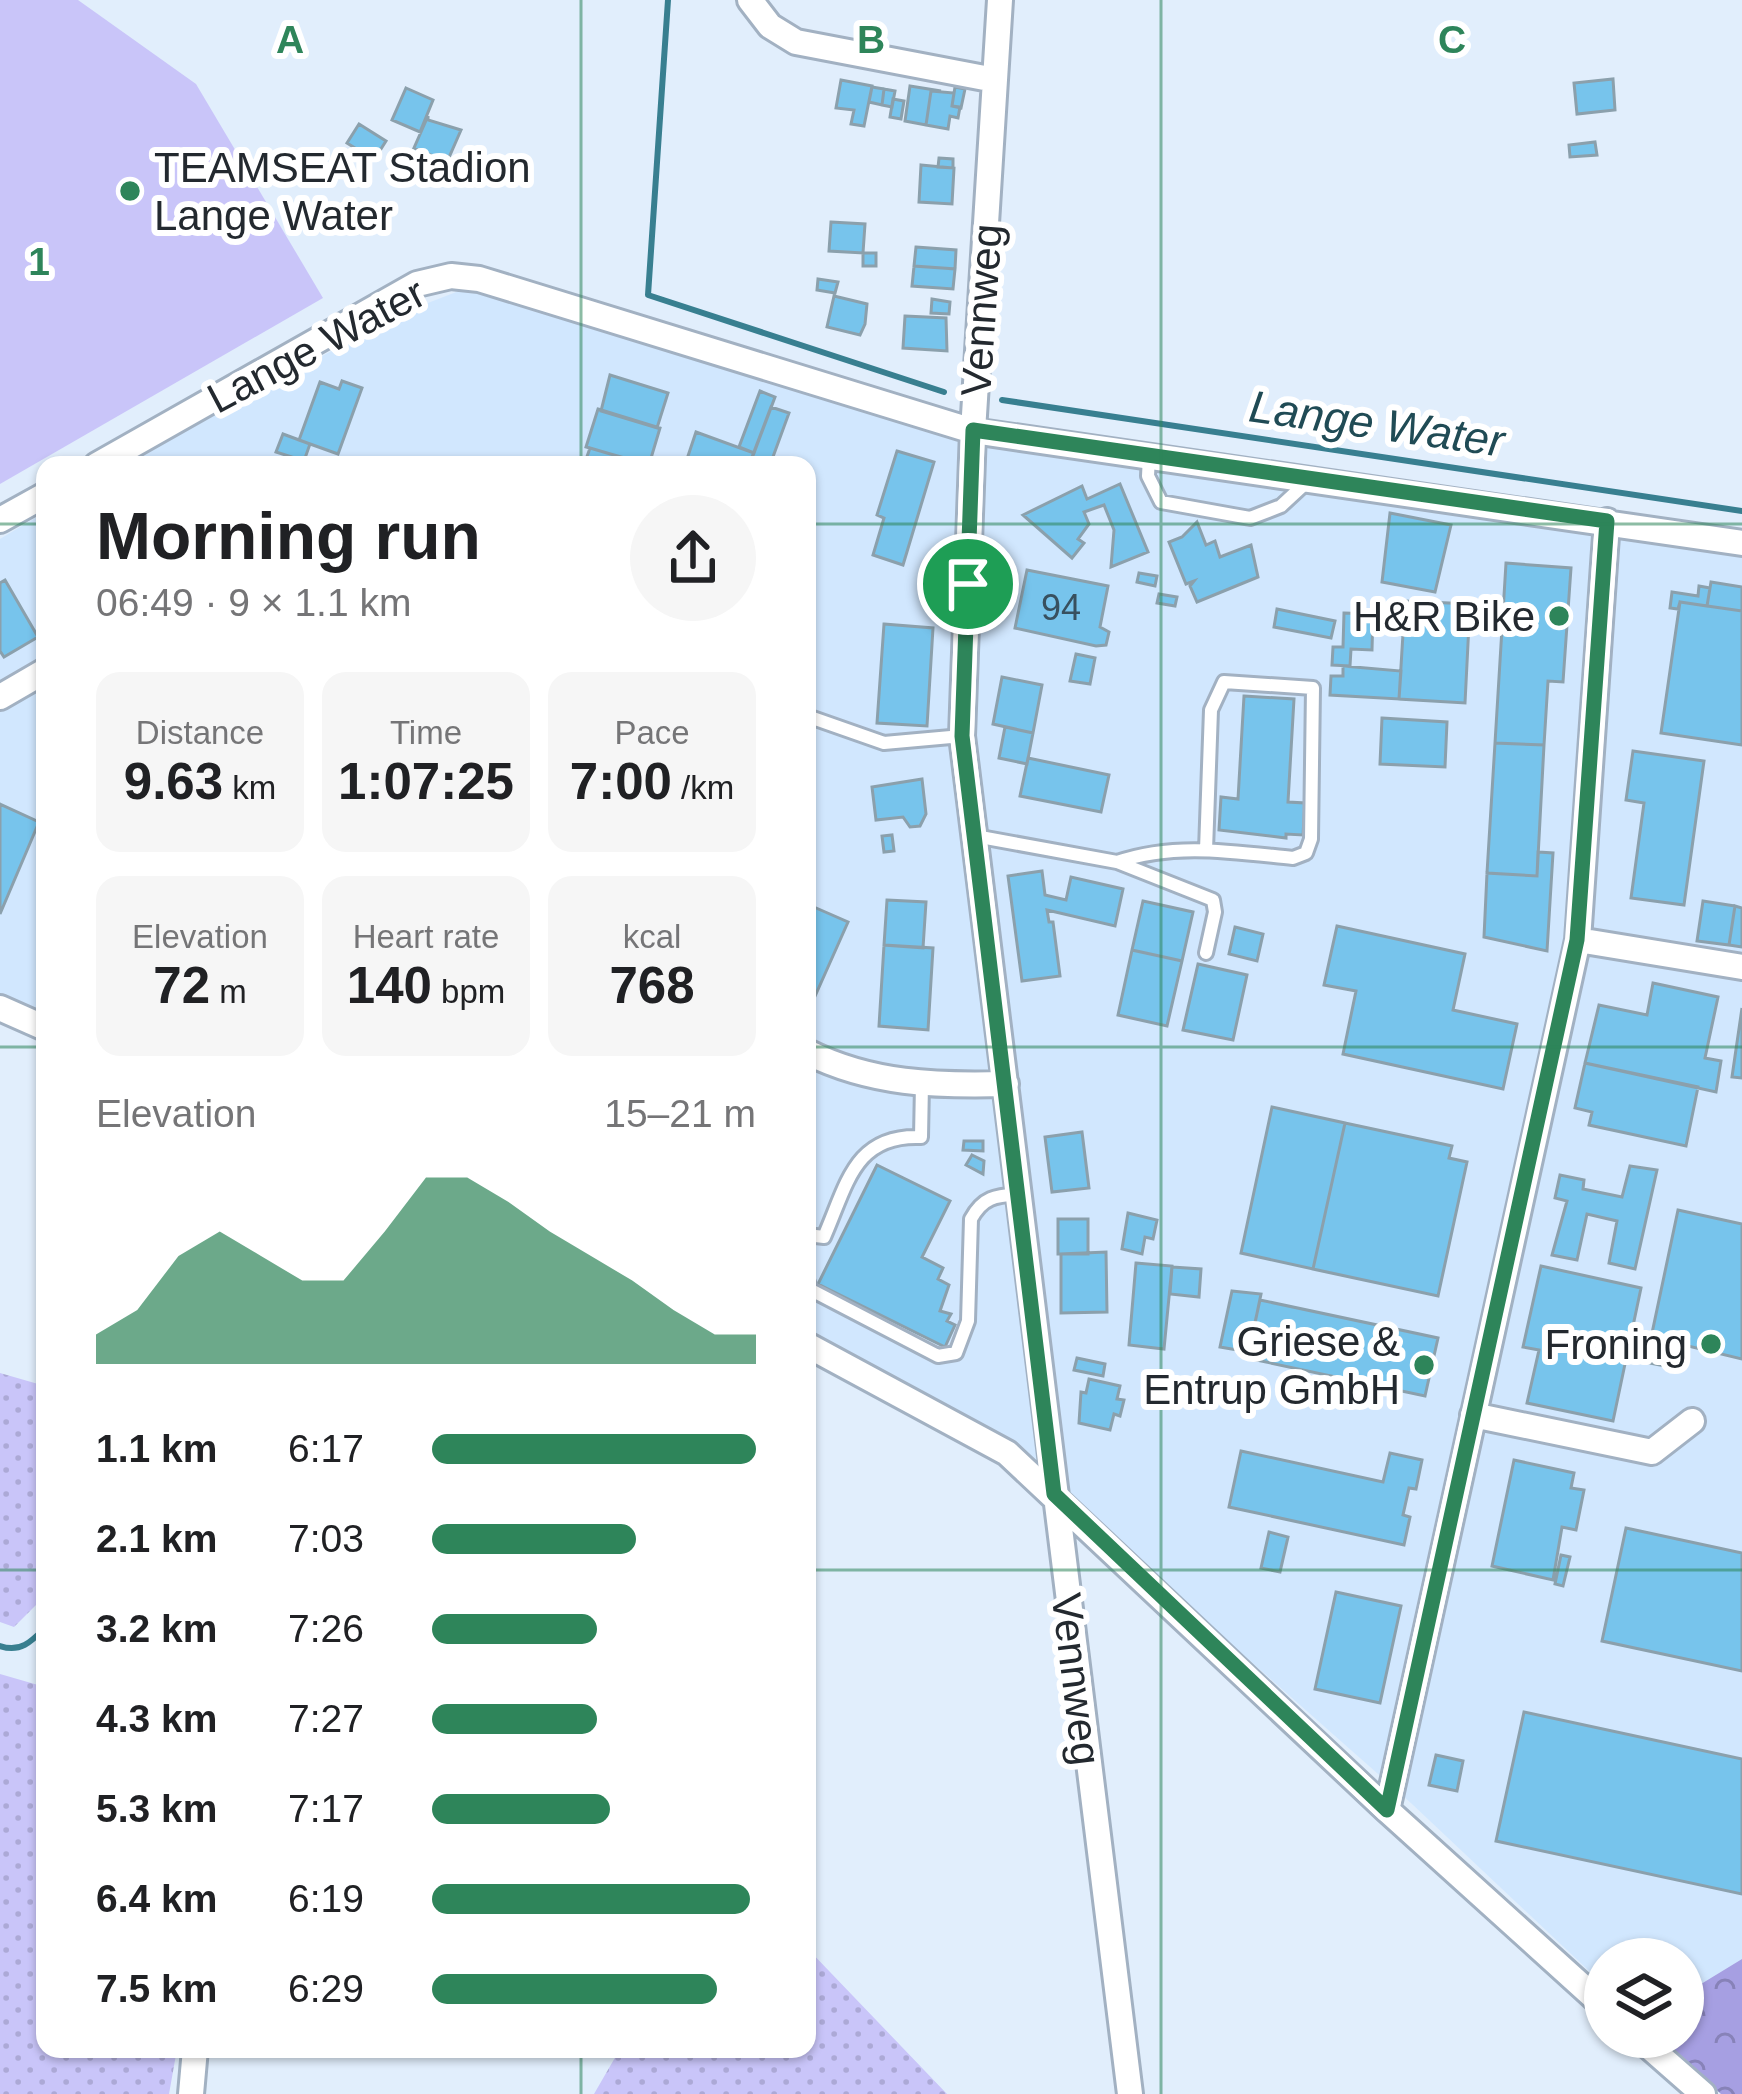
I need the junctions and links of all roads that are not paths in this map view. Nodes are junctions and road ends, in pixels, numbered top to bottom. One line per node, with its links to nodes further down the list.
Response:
1 (750, 0): 3 (street)
2 (1000, 0): 3 (street, Vennweg)
3 (995, 80): 4 (street, Vennweg)
4 (973, 430): 5 (street, Lange Water); 6 (street, Lange Water); 15 (street, Vennweg)
5 (114, 456)
6 (1149, 456): 7 (street, Lange Water); 7 (lane)
7 (1310, 479): 10 (street, Lange Water)
8 (36, 500): 9 (street)
9 (0, 520)
10 (1607, 521): 11 (street, Lange Water); 19 (street)
11 (1742, 543)
12 (36, 676): 13 (street)
13 (0, 697)
14 (816, 719): 15 (lane)
15 (962, 736): 16 (street, Vennweg)
16 (974, 836): 18 (lane); 26 (street, Vennweg)
17 (1206, 850): 17 (lane); 18 (lane)
18 (1117, 862): 20 (lane)
19 (1577, 940): 21 (street); 31 (street)
20 (1206, 953)
21 (1742, 967)
22 (0, 1008): 23 (street)
23 (36, 1024)
24 (816, 1055): 25 (street)
25 (922, 1084): 26 (street); 28 (lane)
26 (1006, 1084): 27 (street, Vennweg)
27 (1018, 1194): 29 (lane); 33 (street, Vennweg)
28 (816, 1236)
29 (816, 1292)
30 (816, 1350): 33 (street)
31 (1473, 1414): 32 (street); 34 (street)
32 (1692, 1421)
33 (1054, 1494): 34 (street); 39 (street, Vennweg)
34 (1387, 1810): 35 (street)
35 (1584, 1988)
36 (195, 2058): 38 (street)
37 (1662, 2058): 40 (street)
38 (197, 2091)
39 (1130, 2094)
40 (1702, 2094)

